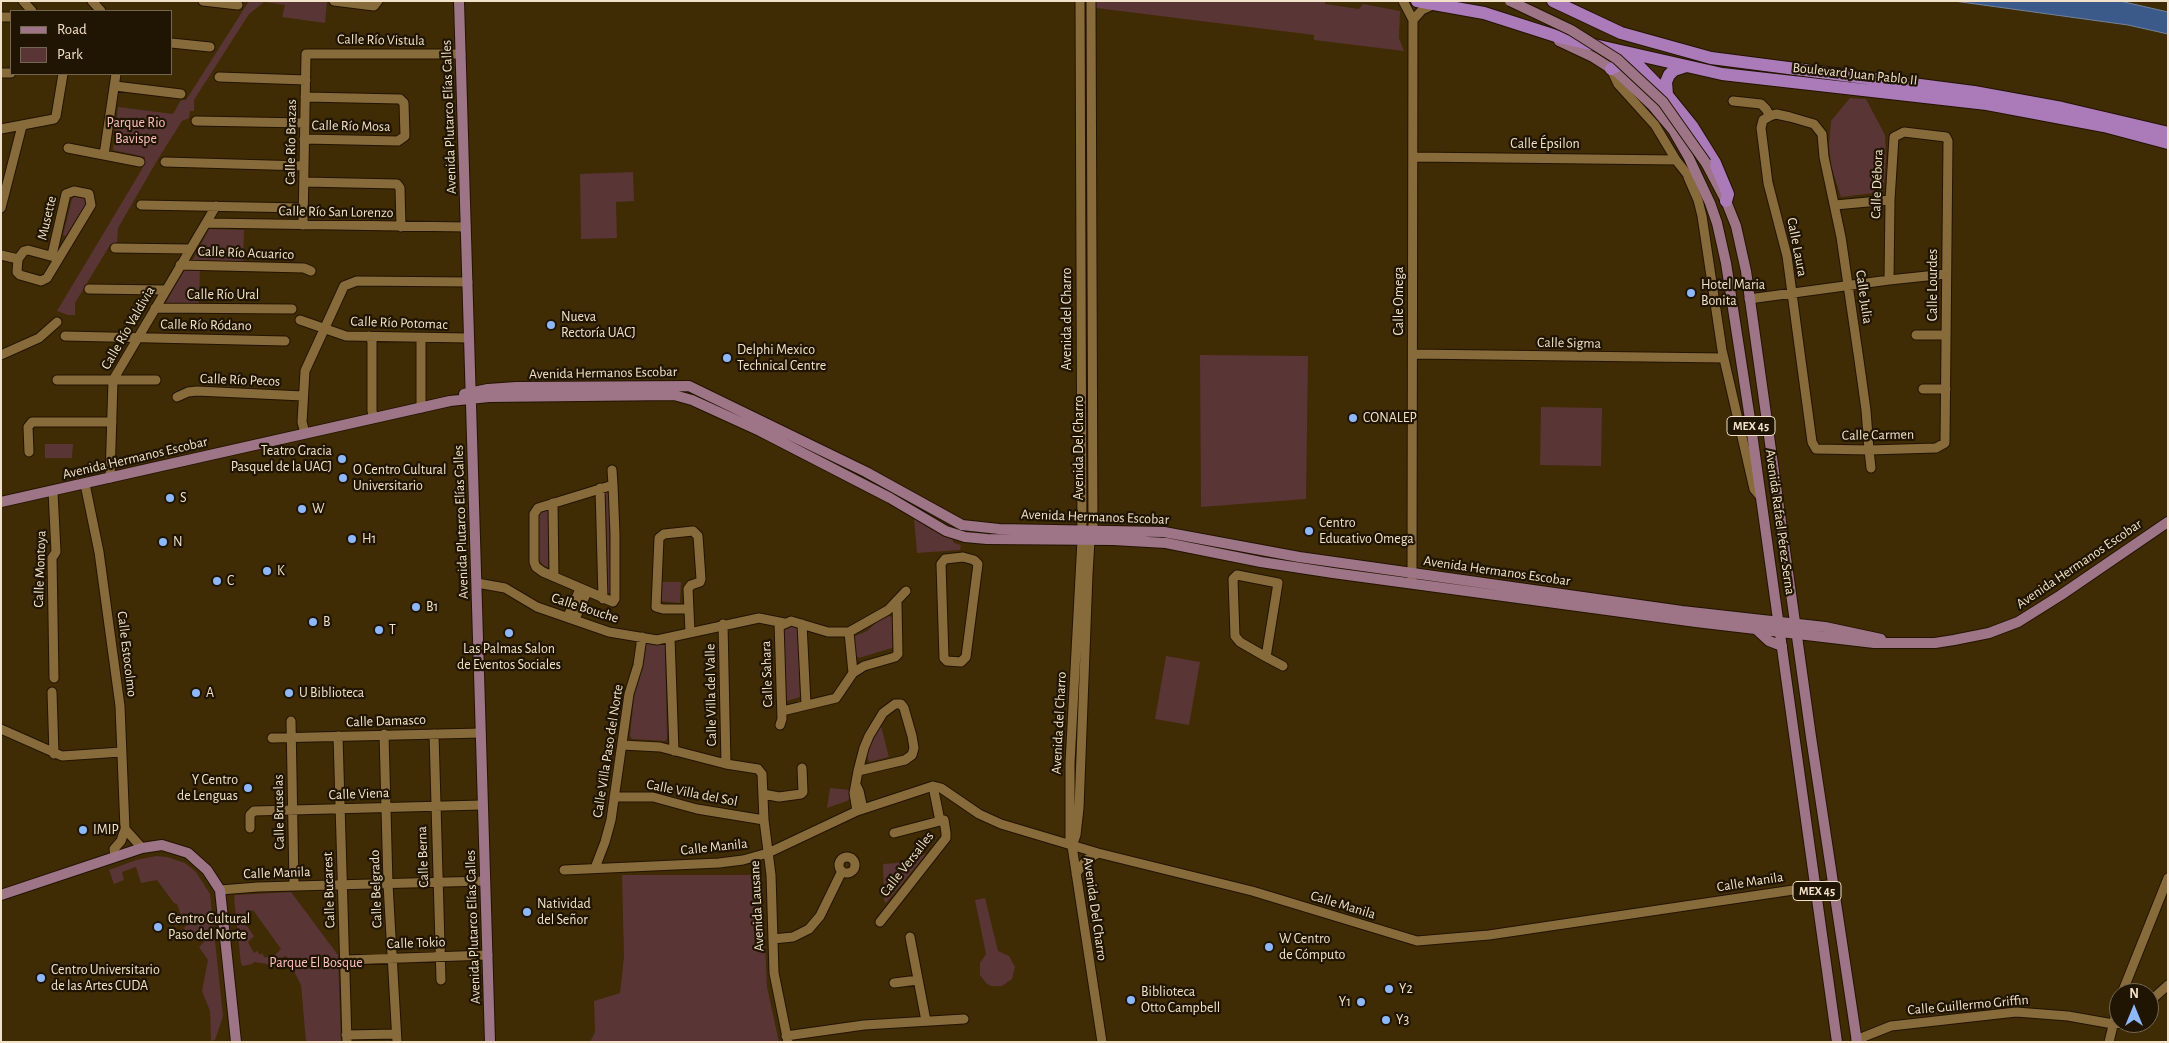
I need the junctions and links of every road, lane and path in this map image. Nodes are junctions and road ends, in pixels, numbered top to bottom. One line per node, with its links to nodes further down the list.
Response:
1 (92, 1): 2 (street); 15 (street)
2 (99, 1)
3 (203, 1): 14 (street)
4 (334, 1): 12 (street)
5 (459, 1): 20 (main road, Avenida Plutarco Elías Calles)
6 (1080, 1): 120 (street, Avenida del Charro)
7 (1091, 1): 121 (street, Avenida Del Charro)
8 (1403, 1): 16 (street)
9 (1417, 1): 13 (highway, Avenida Rafael Pérez Serna / MEX 45)
10 (1510, 1): 53 (main road, Avenida Rafael Pérez Serna / MEX 45, bridge)
11 (1552, 1): 38 (highway, Boulevard Juan Pablo II)
12 (378, 3)
13 (1436, 4): 16 (street); 17 (highway, Avenida Rafael Pérez Serna / MEX 45)
14 (238, 5)
15 (101, 10)
16 (1413, 20): 44 (street, Calle Omega)
17 (1540, 32): 22 (highway, Boulevard Juan Pablo II); 23 (main road, Avenida Rafael Pérez Serna / MEX 45)
18 (172, 43): 19 (street)
19 (210, 47)
20 (461, 54): 21 (street, Calle Río Vistula); 62 (main road, Avenida Plutarco Elías Calles)
21 (306, 59): 27 (street, Calle Río Brazas)
22 (1686, 66): 30 (highway); 41 (highway, Boulevard Juan Pablo II)
23 (1611, 69): 30 (highway); 45 (street); 51 (main road, Avenida Rafael Pérez Serna / MEX 45)
24 (63, 75): 36 (street)
25 (116, 75): 28 (street)
26 (219, 77): 27 (street)
27 (306, 80): 31 (street, Calle Río Brazas)
28 (115, 86): 29 (street); 43 (street)
29 (180, 94)
30 (1666, 95): 53 (highway)
31 (305, 96): 35 (street, Calle Río Brazas); 40 (street, Calle Río Mosa)
32 (1733, 101): 33 (street)
33 (1770, 116): 55 (street, Calle Julia); 76 (street, Calle Laura)
34 (196, 121): 35 (street)
35 (305, 124): 40 (street, Calle Río Brazas)
36 (22, 126): 37 (street); 57 (street)
37 (1, 129)
38 (2168, 133)
39 (1940, 136): 52 (street, Calle Débora); 70 (street, Calle Lourdes)
40 (304, 139): 48 (street, Calle Río Brazas)
41 (2168, 142)
42 (68, 148): 43 (street)
43 (104, 156): 46 (street)
44 (1414, 157): 45 (street, Calle Épsilon); 91 (street, Calle Omega)
45 (1676, 160): 49 (street)
46 (140, 162)
47 (165, 162): 48 (street)
48 (304, 166): 50 (street, Calle Río Brazas)
49 (1688, 177): 51 (street); 93 (street)
50 (304, 182): 58 (street, Calle Río Brazas); 61 (street)
51 (1704, 190): 123 (main road, Avenida Rafael Pérez Serna / MEX 45)
52 (1890, 200): 55 (street); 71 (street, Calle Débora)
53 (1726, 201): 77 (main road, Avenida Rafael Pérez Serna / MEX 45)
54 (141, 205): 56 (street, Calle Río San Lorenzo)
55 (1835, 205): 73 (street, Calle Julia)
56 (216, 206): 58 (street, Calle Río San Lorenzo); 59 (street, Calle Río Valdivia)
57 (1, 208)
58 (303, 208): 60 (street, Calle Río Brazas)
59 (206, 223): 60 (street, Calle Río San Lorenzo); 64 (street, Calle Río Valdivia)
60 (303, 226): 61 (street, Calle Río San Lorenzo)
61 (401, 227): 62 (street, Calle Río San Lorenzo)
62 (466, 228): 72 (main road, Avenida Plutarco Elías Calles)
63 (116, 248): 64 (street)
64 (190, 249): 68 (street, Calle Río Valdivia)
65 (1, 255): 67 (street)
66 (55, 257): 66 (street, Musette); 67 (street, Musette); 67 (street, Musette)
67 (18, 259)
68 (180, 265): 69 (street, Calle Río Acuarico); 75 (street, Calle Río Valdivia)
69 (311, 271)
70 (1946, 274): 71 (street); 84 (street, Calle Lourdes)
71 (1889, 280): 73 (street)
72 (468, 282): 82 (street); 89 (main road, Avenida Plutarco Elías Calles)
73 (1848, 286): 76 (street); 112 (street, Calle Julia)
74 (89, 289): 75 (street)
75 (166, 290): 78 (street, Calle Río Valdivia)
76 (1792, 293): 77 (street); 111 (street, Calle Laura)
77 (1749, 299): 148 (main road, Avenida Rafael Pérez Serna / MEX 45)
78 (155, 308): 79 (street, Calle Río Ural); 87 (street, Calle Río Valdivia)
79 (292, 309)
80 (300, 320): 82 (street, Calle Río Potomac)
81 (56, 322): 92 (street)
82 (324, 329): 86 (street, Calle Río Potomac); 102 (street)
83 (1916, 335): 84 (street)
84 (1946, 335): 99 (street, Calle Lourdes)
85 (65, 336): 87 (street, Calle Río Ródano)
86 (370, 336): 88 (street, Calle Río Potomac); 107 (street)
87 (137, 337): 90 (street, Calle Río Ródano); 95 (street, Calle Río Valdivia)
88 (421, 338): 89 (street, Calle Río Potomac); 105 (street)
89 (469, 338): 100 (main road, Avenida Plutarco Elías Calles)
90 (285, 341)
91 (1414, 354): 93 (street, Calle Sigma); 134 (street, Calle Omega)
92 (1, 355)
93 (1724, 358): 123 (street)
94 (57, 380): 95 (street)
95 (113, 380): 96 (street); 108 (street, Calle Río Valdivia)
96 (156, 380)
97 (593, 386): 100 (main road, Avenida Hermanos Escobar); 103 (main road); 106 (main road, Avenida Hermanos Escobar)
98 (1923, 389): 99 (street)
99 (1946, 389): 110 (street, Calle Lourdes)
100 (471, 395): 103 (main road, Avenida Hermanos Escobar); 105 (main road, Avenida Hermanos Escobar); 136 (main road, Avenida Plutarco Elías Calles)
101 (674, 395): 103 (main road, Avenida Hermanos Escobar); 106 (main road); 127 (main road, Avenida Hermanos Escobar)
102 (303, 396): 104 (street, Calle Río Pecos); 109 (street)
103 (543, 396)
104 (177, 397)
105 (421, 408): 107 (main road, Avenida Hermanos Escobar)
106 (742, 412): 127 (main road, Avenida Hermanos Escobar)
107 (374, 418): 109 (main road, Avenida Hermanos Escobar)
108 (112, 422): 113 (street); 116 (street, Calle Río Valdivia)
109 (305, 432): 116 (main road, Avenida Hermanos Escobar)
110 (1946, 440): 112 (street, Calle Carmen)
111 (1812, 442): 112 (street, Calle Carmen)
112 (1869, 450): 114 (street, Calle Julia)
113 (30, 452)
114 (1871, 468)
115 (612, 470): 118 (street)
116 (110, 478): 117 (main road, Avenida Hermanos Escobar)
117 (84, 484): 122 (main road, Avenida Hermanos Escobar); 177 (street, Calle Estocolmo)
118 (613, 485): 119 (street); 139 (street)
119 (600, 488): 125 (street); 139 (street)
120 (1082, 488): 121 (street); 128 (street, Avenida del Charro)
121 (1092, 488): 128 (street, Avenida Del Charro)
122 (53, 492): 124 (main road, Avenida Hermanos Escobar); 162 (street, Calle Montoya)
123 (1760, 496): 147 (main road, Avenida Rafael Pérez Serna / MEX 45)
124 (1, 502)
125 (553, 503): 133 (street); 133 (street)
126 (2168, 522): 155 (main road, Avenida Hermanos Escobar)
127 (1040, 534): 128 (main road, Avenida Hermanos Escobar)
128 (1087, 535): 129 (main road, Avenida Hermanos Escobar); 198 (street, Avenida del Charro)
129 (1209, 546): 130 (main road, Avenida Hermanos Escobar); 131 (main road, Avenida Hermanos Escobar)
130 (1265, 562): 132 (main road, Avenida Hermanos Escobar); 135 (street)
131 (1334, 562): 132 (main road); 134 (main road, Avenida Hermanos Escobar)
132 (1333, 573): 134 (main road, Avenida Hermanos Escobar)
133 (554, 577): 137 (street)
134 (1412, 577): 142 (main road, Avenida Hermanos Escobar)
135 (1263, 579): 158 (street); 158 (street)
136 (477, 583): 143 (street, Calle Bouche); 169 (main road, Avenida Plutarco Elías Calles)
137 (584, 590): 139 (street); 143 (street)
138 (906, 590): 140 (street)
139 (603, 599)
140 (897, 602): 151 (street); 161 (street)
141 (688, 609): 141 (street); 150 (street)
142 (1698, 617): 147 (main road, Avenida Hermanos Escobar); 149 (main road, Avenida Hermanos Escobar)
143 (571, 618): 153 (street, Calle Bouche)
144 (723, 624): 145 (street, Calle Bouche); 150 (street, Calle Bouche); 179 (street, Calle Villa del Valle)
145 (781, 624): 146 (street, Calle Bouche); 165 (street, Calle Sahara)
146 (802, 624): 151 (street, Calle Bouche); 164 (street)
147 (1780, 627): 148 (main road, Avenida Hermanos Escobar); 149 (main road, Avenida Hermanos Escobar); 156 (main road, Avenida Rafael Pérez Serna / MEX 45)
148 (1796, 628): 152 (main road, Avenida Hermanos Escobar); 155 (main road, Avenida Hermanos Escobar); 157 (main road, Avenida Rafael Pérez Serna / MEX 45)
149 (1756, 629): 156 (main road)
150 (690, 632): 154 (street, Calle Bouche)
151 (849, 632): 161 (street)
152 (1822, 636): 155 (main road, Avenida Hermanos Escobar); 157 (main road)
153 (642, 637): 154 (street, Calle Bouche); 175 (street, Calle Villa Paso del Norte)
154 (670, 638): 176 (street)
155 (1886, 642)
156 (1782, 646): 214 (main road, Avenida Rafael Pérez Serna / MEX 45)
157 (1800, 655): 212 (main road, Avenida Rafael Pérez Serna / MEX 45)
158 (1266, 657): 160 (street)
159 (944, 658): 159 (street)
160 (1283, 666)
161 (853, 673): 164 (street)
162 (54, 678)
163 (52, 692): 178 (street)
164 (806, 704): 165 (street)
165 (782, 711): 167 (street, Calle Sahara)
166 (291, 721): 174 (street, Calle Bruselas)
167 (780, 725)
168 (1, 729): 178 (street)
169 (481, 733): 171 (street, Calle Damasco); 186 (main road, Avenida Plutarco Elías Calles)
170 (384, 734): 171 (street, Calle Damasco); 172 (street, Calle Damasco); 187 (street, Calle Belgrado)
171 (434, 734): 185 (street, Calle Berna)
172 (338, 736): 174 (street, Calle Damasco); 188 (street, Calle Bucarest)
173 (272, 738): 174 (street)
174 (292, 738): 189 (street, Calle Bruselas)
175 (622, 745): 176 (street); 183 (street, Calle Villa Paso del Norte)
176 (674, 751): 179 (street)
177 (121, 752): 178 (street); 194 (street, Calle Estocolmo)
178 (54, 754)
179 (726, 764): 184 (street, Avenida Lausane)
180 (802, 768): 184 (street)
181 (858, 771): 181 (street); 190 (street)
182 (935, 787): 190 (street, Calle Manila); 192 (street, Calle Versalles); 198 (street, Calle Manila)
183 (614, 797): 191 (street, Calle Villa del Sol); 203 (street, Calle Villa Paso del Norte)
184 (764, 798): 191 (street, Avenida Lausane)
185 (435, 805): 186 (street, Calle Viena); 187 (street, Calle Viena); 209 (street, Calle Berna)
186 (482, 805): 208 (main road, Avenida Plutarco Elías Calles)
187 (387, 806): 188 (street, Calle Viena); 211 (street, Calle Belgrado)
188 (340, 808): 189 (street, Calle Viena); 210 (street, Calle Bucarest)
189 (294, 809): 193 (street, Calle Viena); 213 (street, Calle Bruselas)
190 (860, 810): 200 (street, Calle Manila)
191 (764, 820): 200 (street, Avenida Lausane)
192 (942, 820): 195 (street, Calle Versalles); 217 (street, Calle Versalles)
193 (250, 828)
194 (125, 829): 196 (street); 197 (street, Calle Estocolmo)
195 (894, 833)
196 (132, 838): 197 (street); 199 (street)
197 (121, 841): 202 (street, Calle Estocolmo)
198 (1072, 846): 201 (street, Calle Manila); 206 (street, Avenida Del Charro)
199 (142, 848): 202 (main road); 215 (main road)
200 (768, 853): 203 (street, Calle Manila); 219 (street, Avenida Lausane)
201 (1098, 853): 206 (street); 214 (street, Calle Manila)
202 (115, 856): 216 (main road)
203 (595, 868): 204 (street, Calle Manila)
204 (564, 870)
205 (842, 871): 219 (street)
206 (1076, 874): 237 (street, Avenida Del Charro)
207 (2168, 878): 227 (street)
208 (485, 880): 209 (street, Calle Manila); 220 (main road, Avenida Plutarco Elías Calles)
209 (437, 882): 211 (street, Calle Manila); 221 (street, Calle Berna)
210 (342, 884): 211 (street, Calle Manila); 213 (street, Calle Manila); 223 (street, Calle Bucarest)
211 (388, 884): 222 (street, Calle Belgrado)
212 (1834, 884): 214 (street, Calle Manila); 234 (main road, Avenida Rafael Pérez Serna / MEX 45)
213 (294, 886): 215 (street, Calle Manila)
214 (1817, 886): 238 (main road, Avenida Rafael Pérez Serna / MEX 45)
215 (220, 890): 235 (main road)
216 (1, 895)
217 (880, 922)
218 (910, 937): 225 (street)
219 (773, 939): 233 (street, Avenida Lausane)
220 (488, 955): 221 (street, Calle Tokio); 236 (main road, Avenida Plutarco Elías Calles)
221 (440, 956): 222 (street, Calle Tokio); 224 (street, Calle Berna)
222 (393, 958): 223 (street, Calle Tokio); 232 (street, Calle Belgrado)
223 (345, 960): 231 (street, Calle Bucarest)
224 (441, 980)
225 (918, 980): 226 (street); 229 (street)
226 (894, 983)
227 (2126, 983)
228 (964, 1018): 229 (street)
229 (926, 1020): 233 (street)
230 (2109, 1023): 234 (street, Calle Guillermo Griffin)
231 (347, 1038): 232 (street)
232 (396, 1038)
233 (787, 1039)
234 (1856, 1041)
235 (236, 1042)
236 (490, 1042)
237 (1102, 1042)
238 (1837, 1042)

